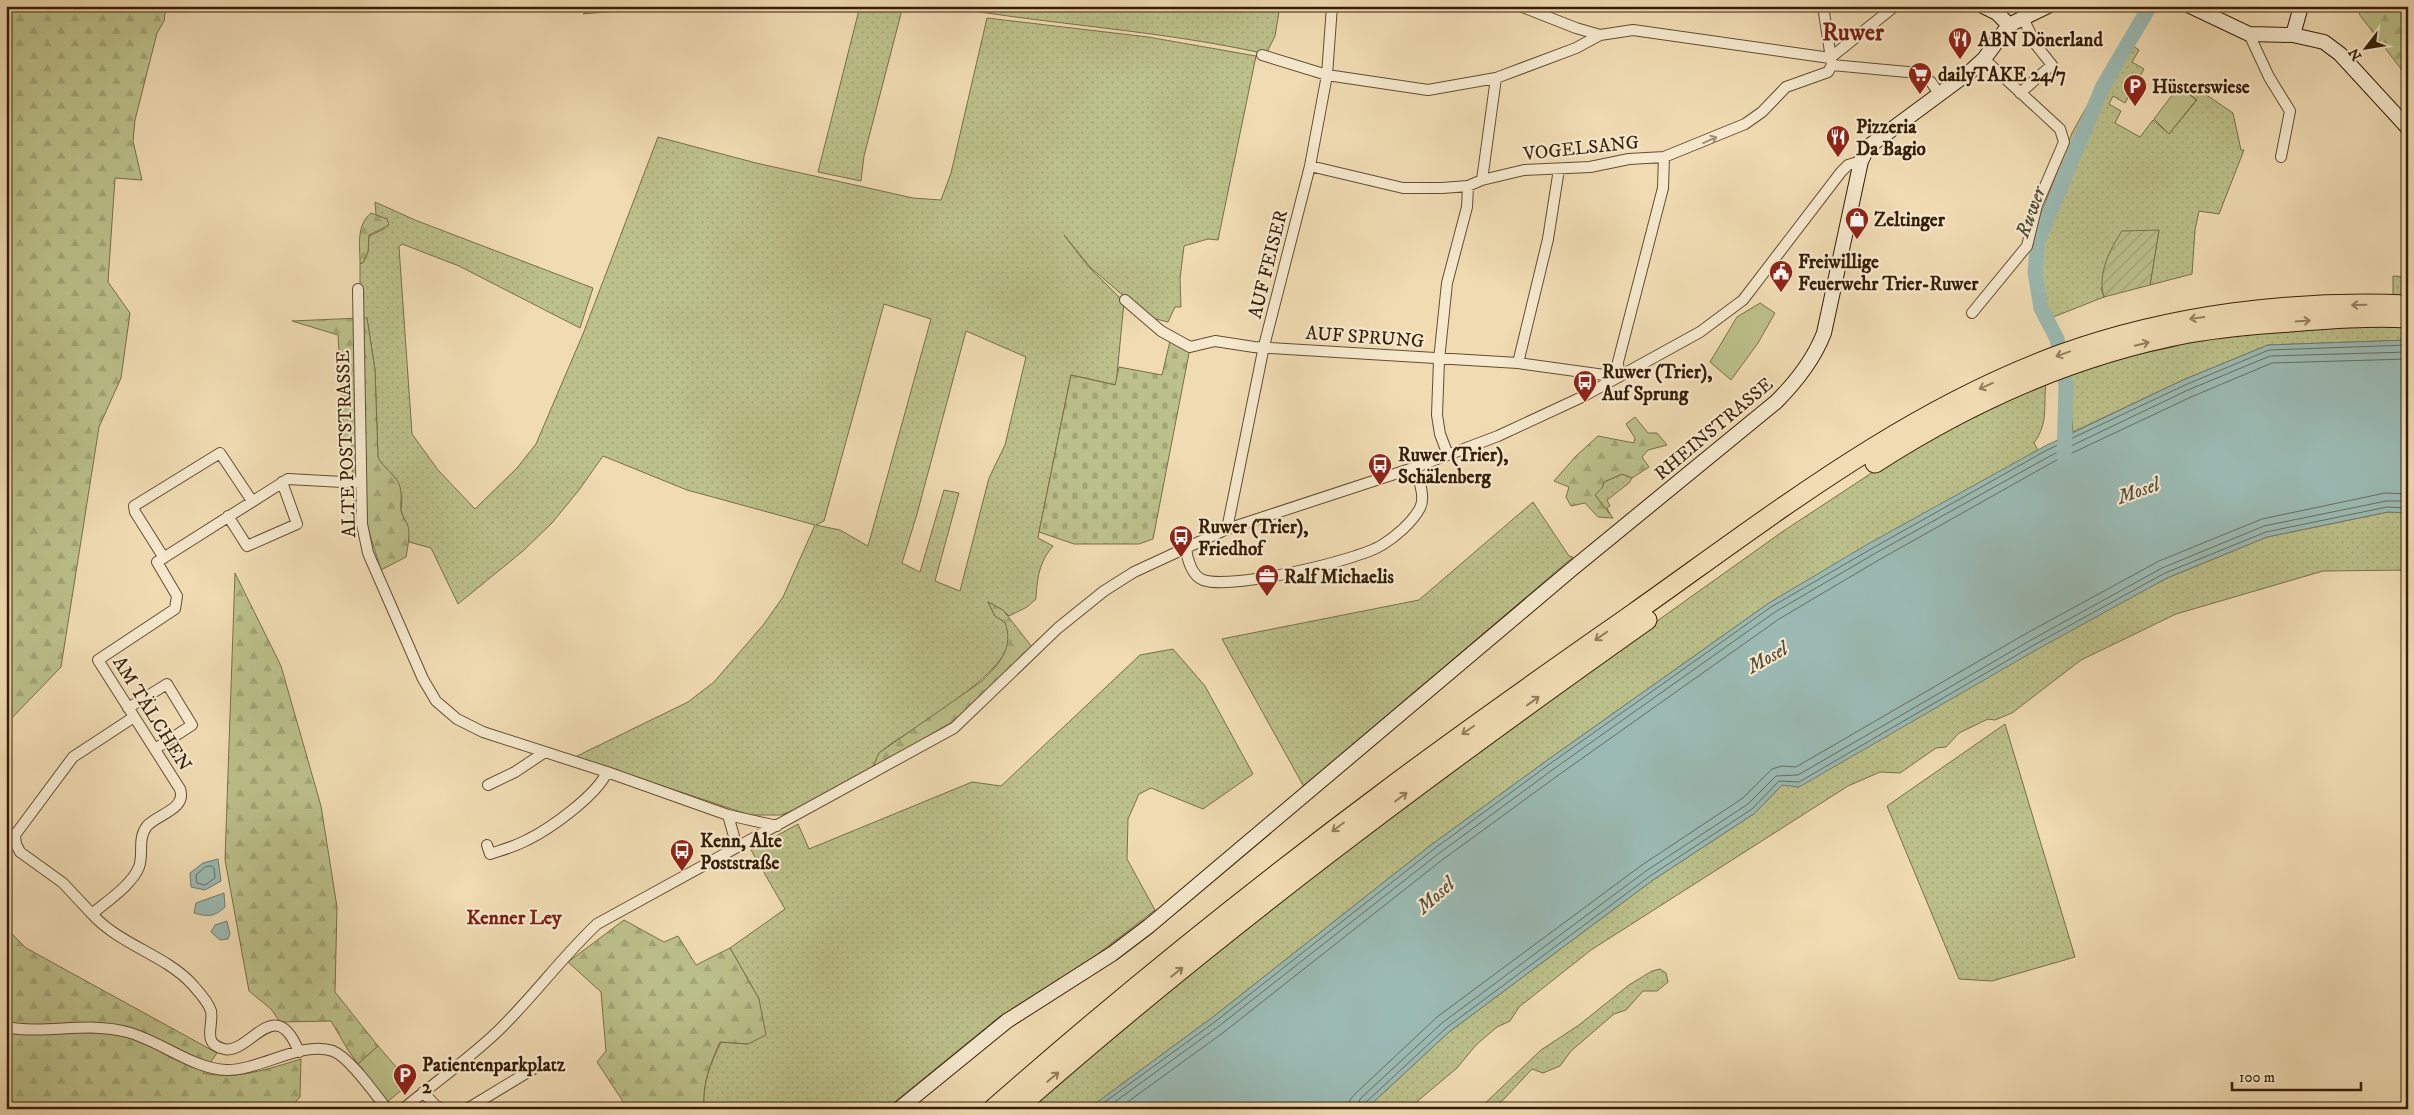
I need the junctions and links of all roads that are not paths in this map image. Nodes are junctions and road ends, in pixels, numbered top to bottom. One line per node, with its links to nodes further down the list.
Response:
1 (1332, 6): 17 (street, AUF FEISER)
2 (1520, 6): 12 (street)
3 (1823, 6): 16 (street)
4 (1895, 6): 16 (street, VOGELSANG)
5 (1983, 6): 10 (main road)
6 (2048, 6): 9 (main road, RHEINSTRASSE)
7 (2190, 6): 11 (main road)
8 (2301, 6): 13 (main road)
9 (2023, 18): 10 (main road, RHEINSTRASSE); 19 (street)
10 (2009, 25): 15 (main road, RHEINSTRASSE)
11 (2250, 34): 13 (main road); 22 (street)
12 (1600, 35): 16 (street); 18 (street)
13 (2293, 35): 21 (main road)
14 (1262, 55): 17 (street)
15 (1984, 59): 19 (street); 20 (main road, RHEINSTRASSE)
16 (1831, 61): 20 (street); 23 (street, VOGELSANG, one-way to 16)
17 (1327, 75): 18 (street); 25 (street, AUF FEISER)
18 (1496, 78): 27 (street)
19 (2020, 93): 32 (street)
20 (1940, 95): 24 (main road, RHEINSTRASSE)
21 (2408, 128)
22 (2281, 156)
23 (1664, 157): 26 (street, VOGELSANG); 39 (street)
24 (1861, 161): 39 (street); 67 (main road, RHEINSTRASSE)
25 (1310, 166): 28 (street, VOGELSANG); 34 (street, AUF FEISER)
26 (1559, 169): 27 (street, VOGELSANG); 37 (street)
27 (1482, 180): 28 (street, VOGELSANG)
28 (1468, 186): 36 (street)
29 (358, 289): 43 (street, ALTE POSTSTRASSE)
30 (1125, 300): 34 (street, AUF SPRUNG)
31 (2408, 305): 35 (highway, one-way to 35)
32 (1972, 313)
33 (2408, 318): 35 (highway, one-way to 33)
34 (1264, 346): 36 (street, AUF SPRUNG); 46 (street, AUF FEISER)
35 (2096, 350): 38 (highway)
36 (1439, 360): 37 (street, AUF SPRUNG); 40 (street)
37 (1518, 364): 39 (street, AUF SPRUNG)
38 (2031, 373): 68 (highway, one-way to 68); 69 (highway, one-way to 38)
39 (1618, 377): 40 (street)
40 (1448, 455): 41 (street)
41 (1416, 468): 46 (street); 47 (street)
42 (282, 482): 43 (street); 44 (street); 45 (street)
43 (362, 482): 51 (street, ALTE POSTSTRASSE)
44 (252, 501): 45 (street); 48 (street)
45 (228, 516): 48 (street)
46 (1227, 529): 47 (street)
47 (1186, 548): 55 (street)
48 (164, 558): 49 (street, AM TÄLCHEN)
49 (131, 712): 50 (street, AM TÄLCHEN); 50 (street); 58 (street)
50 (155, 749): 58 (street, AM TÄLCHEN)
51 (545, 752): 52 (street, ALTE POSTSTRASSE); 53 (street)
52 (607, 772): 54 (street, ALTE POSTSTRASSE); 56 (street)
53 (488, 785)
54 (728, 815): 55 (street, ALTE POSTSTRASSE); 57 (street)
55 (776, 826): 57 (street)
56 (487, 845)
57 (737, 847): 62 (street)
58 (92, 914): 60 (street)
59 (6, 1027): 60 (street)
60 (299, 1052): 63 (street)
61 (533, 1069): 66 (street)
62 (423, 1092): 64 (street); 65 (street)
63 (387, 1109)
64 (403, 1109)
65 (443, 1109)
66 (467, 1109)
67 (899, 1109)
68 (993, 1109)
69 (1016, 1109)

